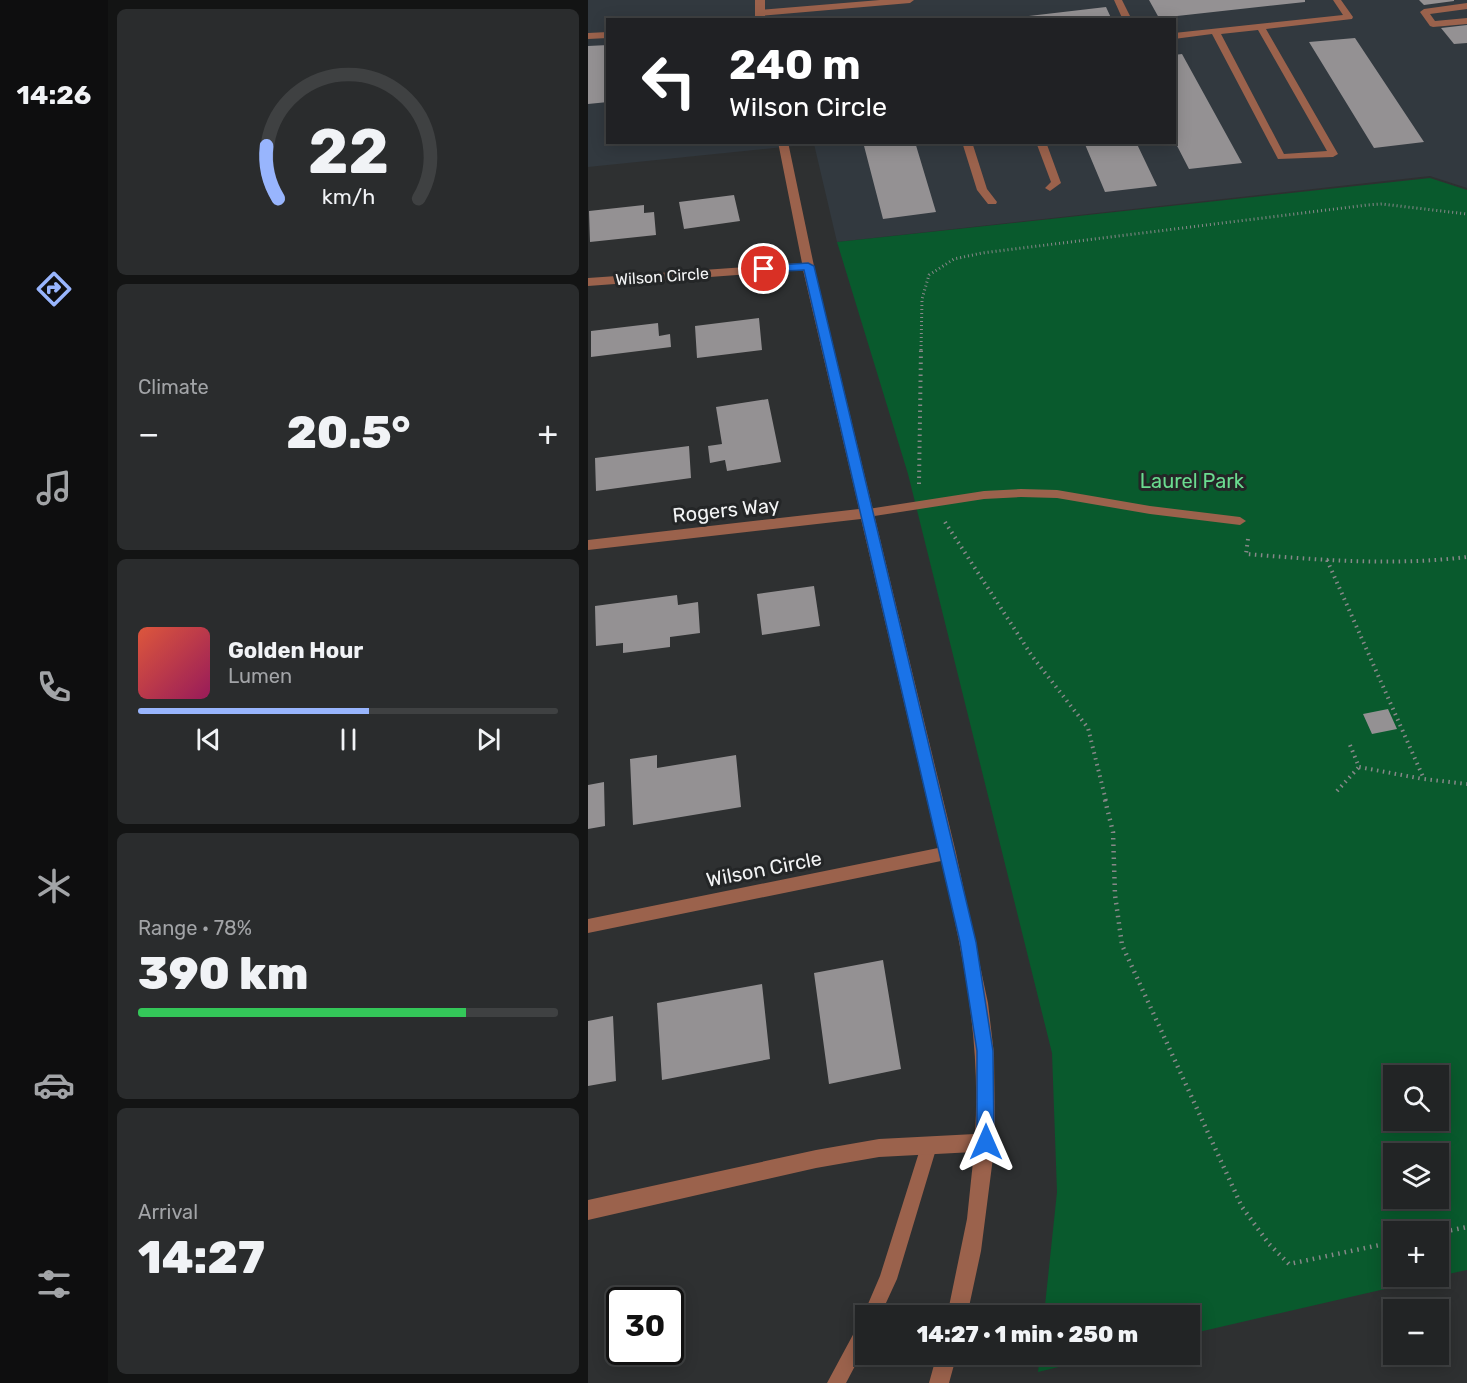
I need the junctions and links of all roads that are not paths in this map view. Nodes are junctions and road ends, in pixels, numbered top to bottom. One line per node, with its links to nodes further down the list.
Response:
1 (760, 0): 7 (street)
2 (910, 0): 5 (lane)
3 (1118, 0): 8 (lane)
4 (1337, 0): 10 (lane)
5 (862, 2): 7 (lane)
6 (1467, 6): 9 (lane)
7 (760, 16)
8 (1127, 18)
9 (1467, 21)
10 (1260, 26): 11 (lane); 11 (lane)
11 (1215, 31): 14 (lane)
12 (606, 35): 13 (lane)
13 (588, 36)
14 (1176, 36)
15 (783, 144): 20 (street)
16 (968, 144): 19 (lane)
17 (1042, 144): 18 (lane)
18 (1050, 188)
19 (992, 202)
20 (808, 266): 21 (street, Wilson Circle); 22 (street)
21 (588, 282)
22 (868, 513): 23 (lane); 24 (street, Rogers Way); 25 (street)
23 (1240, 521)
24 (588, 545)
25 (948, 854): 26 (street, Wilson Circle); 27 (street)
26 (588, 926)
27 (986, 1142): 28 (street); 31 (street)
28 (929, 1146): 29 (street); 30 (lane)
29 (588, 1210)
30 (875, 1305)
31 (960, 1305)
32 (855, 1346): 34 (lane)
33 (944, 1365): 35 (street)
34 (836, 1383)
35 (939, 1383)

